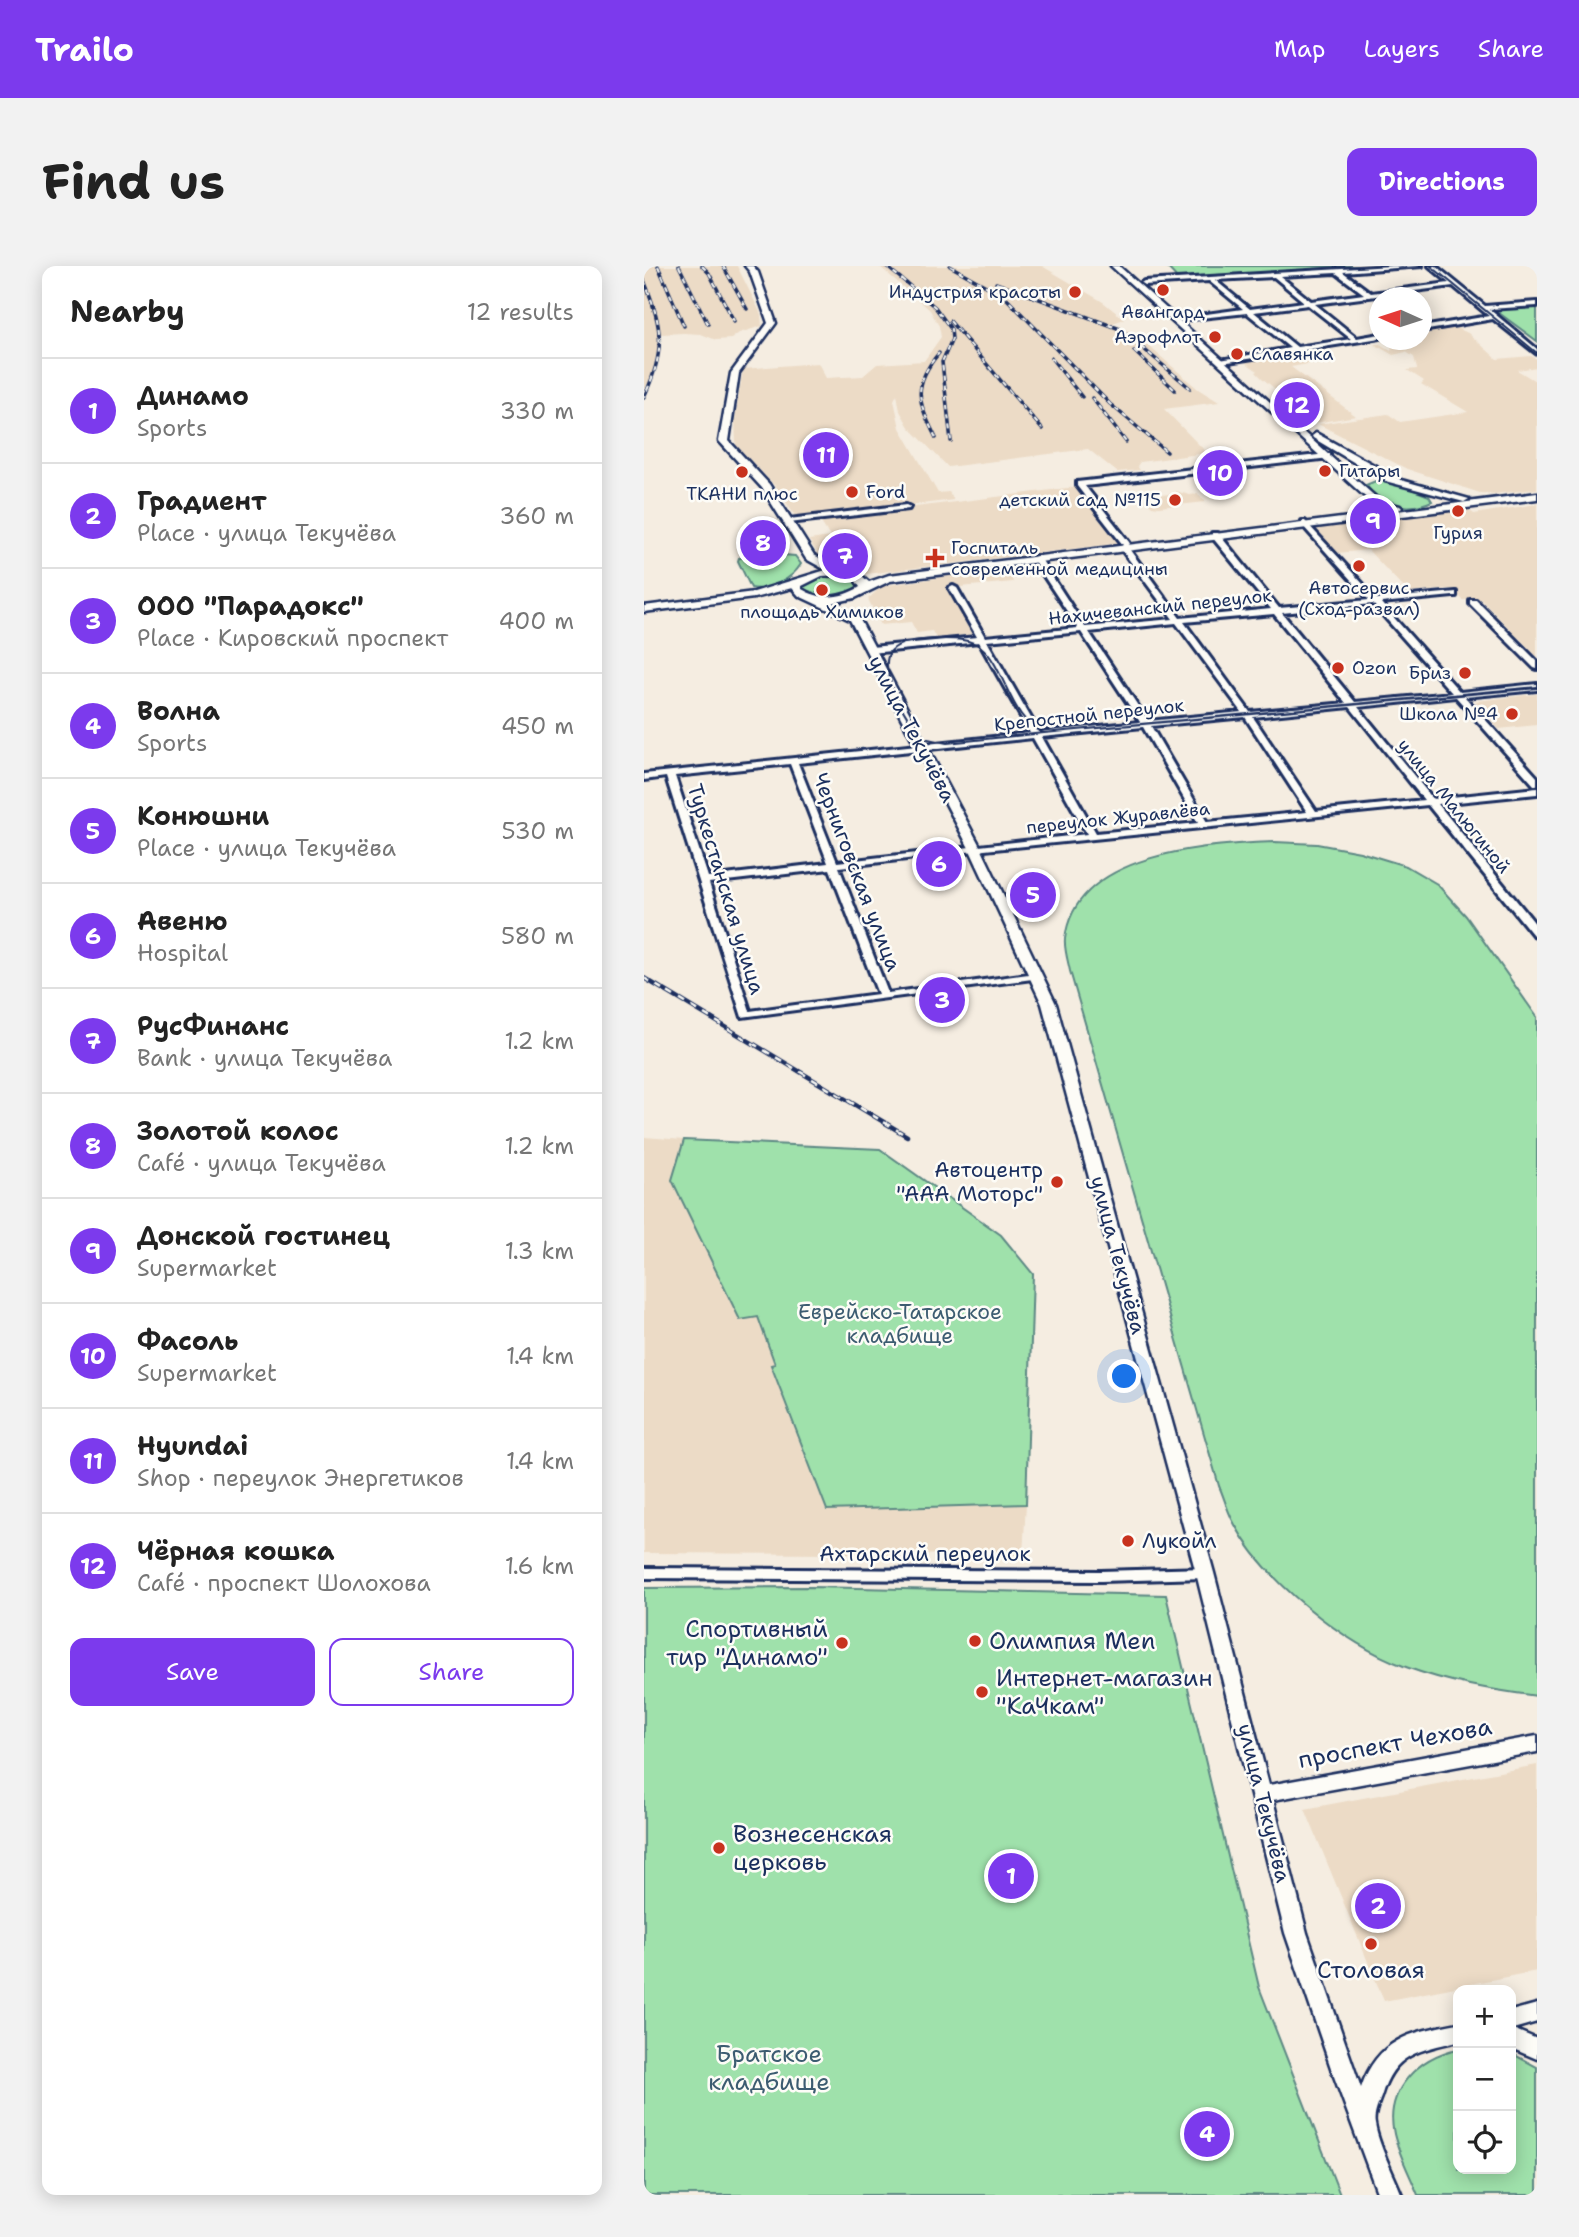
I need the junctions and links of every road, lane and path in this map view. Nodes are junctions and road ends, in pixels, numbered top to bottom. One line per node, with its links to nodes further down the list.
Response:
1 (749, 266): 35 (main road)
2 (1115, 266): 25 (main road)
3 (1124, 266): 9 (main road)
4 (1419, 266): 6 (street)
5 (1432, 266): 10 (street)
6 (1337, 271): 7 (street); 12 (street)
7 (1275, 275): 8 (street); 14 (street)
8 (1210, 279): 9 (street); 17 (street)
9 (1144, 283): 19 (main road)
10 (1455, 284): 11 (street); 16 (street)
11 (1432, 287)
12 (1369, 294)
13 (1369, 295): 14 (street)
14 (1310, 303): 17 (street); 22 (street)
15 (1537, 304): 16 (street)
16 (1483, 308): 18 (street)
17 (1249, 311): 19 (street); 23 (street)
18 (1494, 317): 20 (street); 24 (street)
19 (1184, 319): 25 (main road)
20 (1432, 327)
21 (1369, 338): 22 (street)
22 (1356, 340): 23 (street)
23 (1295, 349): 25 (street)
24 (1537, 352)
25 (1226, 360): 26 (main road); 27 (main road)
26 (1327, 456): 28 (street); 29 (main road)
27 (1397, 479): 29 (main road); 30 (main road)
28 (1080, 484): 38 (street)
29 (1360, 487): 32 (main road)
30 (1437, 493): 31 (main road); 34 (main road)
31 (1537, 494): 34 (main road)
32 (1377, 503): 34 (main road); 38 (main road)
33 (906, 507): 35 (street)
34 (1421, 510): 36 (main road)
35 (789, 521): 39 (main road)
36 (1305, 523): 37 (main road); 48 (street)
37 (1215, 535): 38 (main road); 51 (street, улица Малюгиной)
38 (1125, 545): 40 (main road); 41 (main road); 53 (street)
39 (810, 558): 41 (main road); 42 (main road)
40 (1036, 558): 44 (main road); 54 (street)
41 (846, 574): 42 (main road); 44 (main road)
42 (800, 582): 46 (main road); 47 (main road)
43 (953, 588): 55 (street)
44 (860, 591): 47 (main road); 52 (main road)
45 (1452, 594): 48 (street, Нахичеванский переулок)
46 (754, 595): 47 (main road); 50 (main road)
47 (813, 598): 52 (main road)
48 (1374, 601): 51 (street, Нахичеванский переулок); 59 (street)
49 (1473, 601): 57 (street)
50 (644, 608)
51 (1277, 611): 53 (street, Нахичеванский переулок); 60 (street, улица Малюгиной)
52 (854, 618): 56 (main road, улица Текучёва)
53 (1178, 620): 54 (street, Нахичеванский переулок); 61 (street)
54 (1086, 630): 55 (street, Нахичеванский переулок); 62 (street)
55 (985, 640): 56 (street, Нахичеванский переулок); 63 (street)
56 (871, 650): 64 (main road, улица Текучёва)
57 (1537, 666)
58 (1537, 687): 59 (street, Крепостной переулок)
59 (1457, 695): 60 (street, Крепостной переулок); 68 (street)
60 (1350, 705): 61 (street, Крепостной переулок); 70 (street, улица Малюгиной)
61 (1248, 715): 62 (street, Крепостной переулок); 71 (street)
62 (1146, 725): 63 (street, Крепостной переулок); 72 (street)
63 (1036, 735): 64 (street, Крепостной переулок); 73 (street)
64 (920, 747): 65 (street, Крепостной переулок); 74 (main road, улица Текучёва)
65 (793, 761): 66 (street, Крепостной переулок); 75 (street, Черниговская улица)
66 (670, 774): 67 (street, Крепостной переулок); 76 (street, Туркестанская улица)
67 (644, 777)
68 (1537, 783)
69 (1537, 791): 70 (street, переулок Журавлёва)
70 (1432, 802): 71 (street, переулок Журавлёва); 77 (street, улица Малюгиной)
71 (1313, 814): 72 (street, переулок Журавлёва)
72 (1204, 825): 73 (street, переулок Журавлёва)
73 (1093, 836): 74 (street, переулок Журавлёва)
74 (975, 848): 75 (street, переулок Журавлёва); 78 (main road, улица Текучёва)
75 (834, 866): 76 (street, переулок Журавлёва); 79 (street, Черниговская улица)
76 (703, 881): 79 (street, Туркестанская улица)
77 (1537, 933)
78 (1036, 976): 79 (street); 81 (main road, улица Текучёва)
79 (884, 996)
80 (644, 1573): 81 (street, Ахтарский переулок)
81 (1205, 1573): 83 (main road, улица Текучёва)
82 (1537, 1744): 83 (main road, проспект Чехова)
83 (1262, 1794): 89 (main road, улица Текучёва)
84 (1537, 2013): 85 (main road)
85 (1516, 2019)
86 (1453, 2033): 89 (main road)
87 (1516, 2040): 88 (main road)
88 (1537, 2049)
89 (1362, 2123): 90 (main road, улица Текучёва)
90 (1390, 2195)

